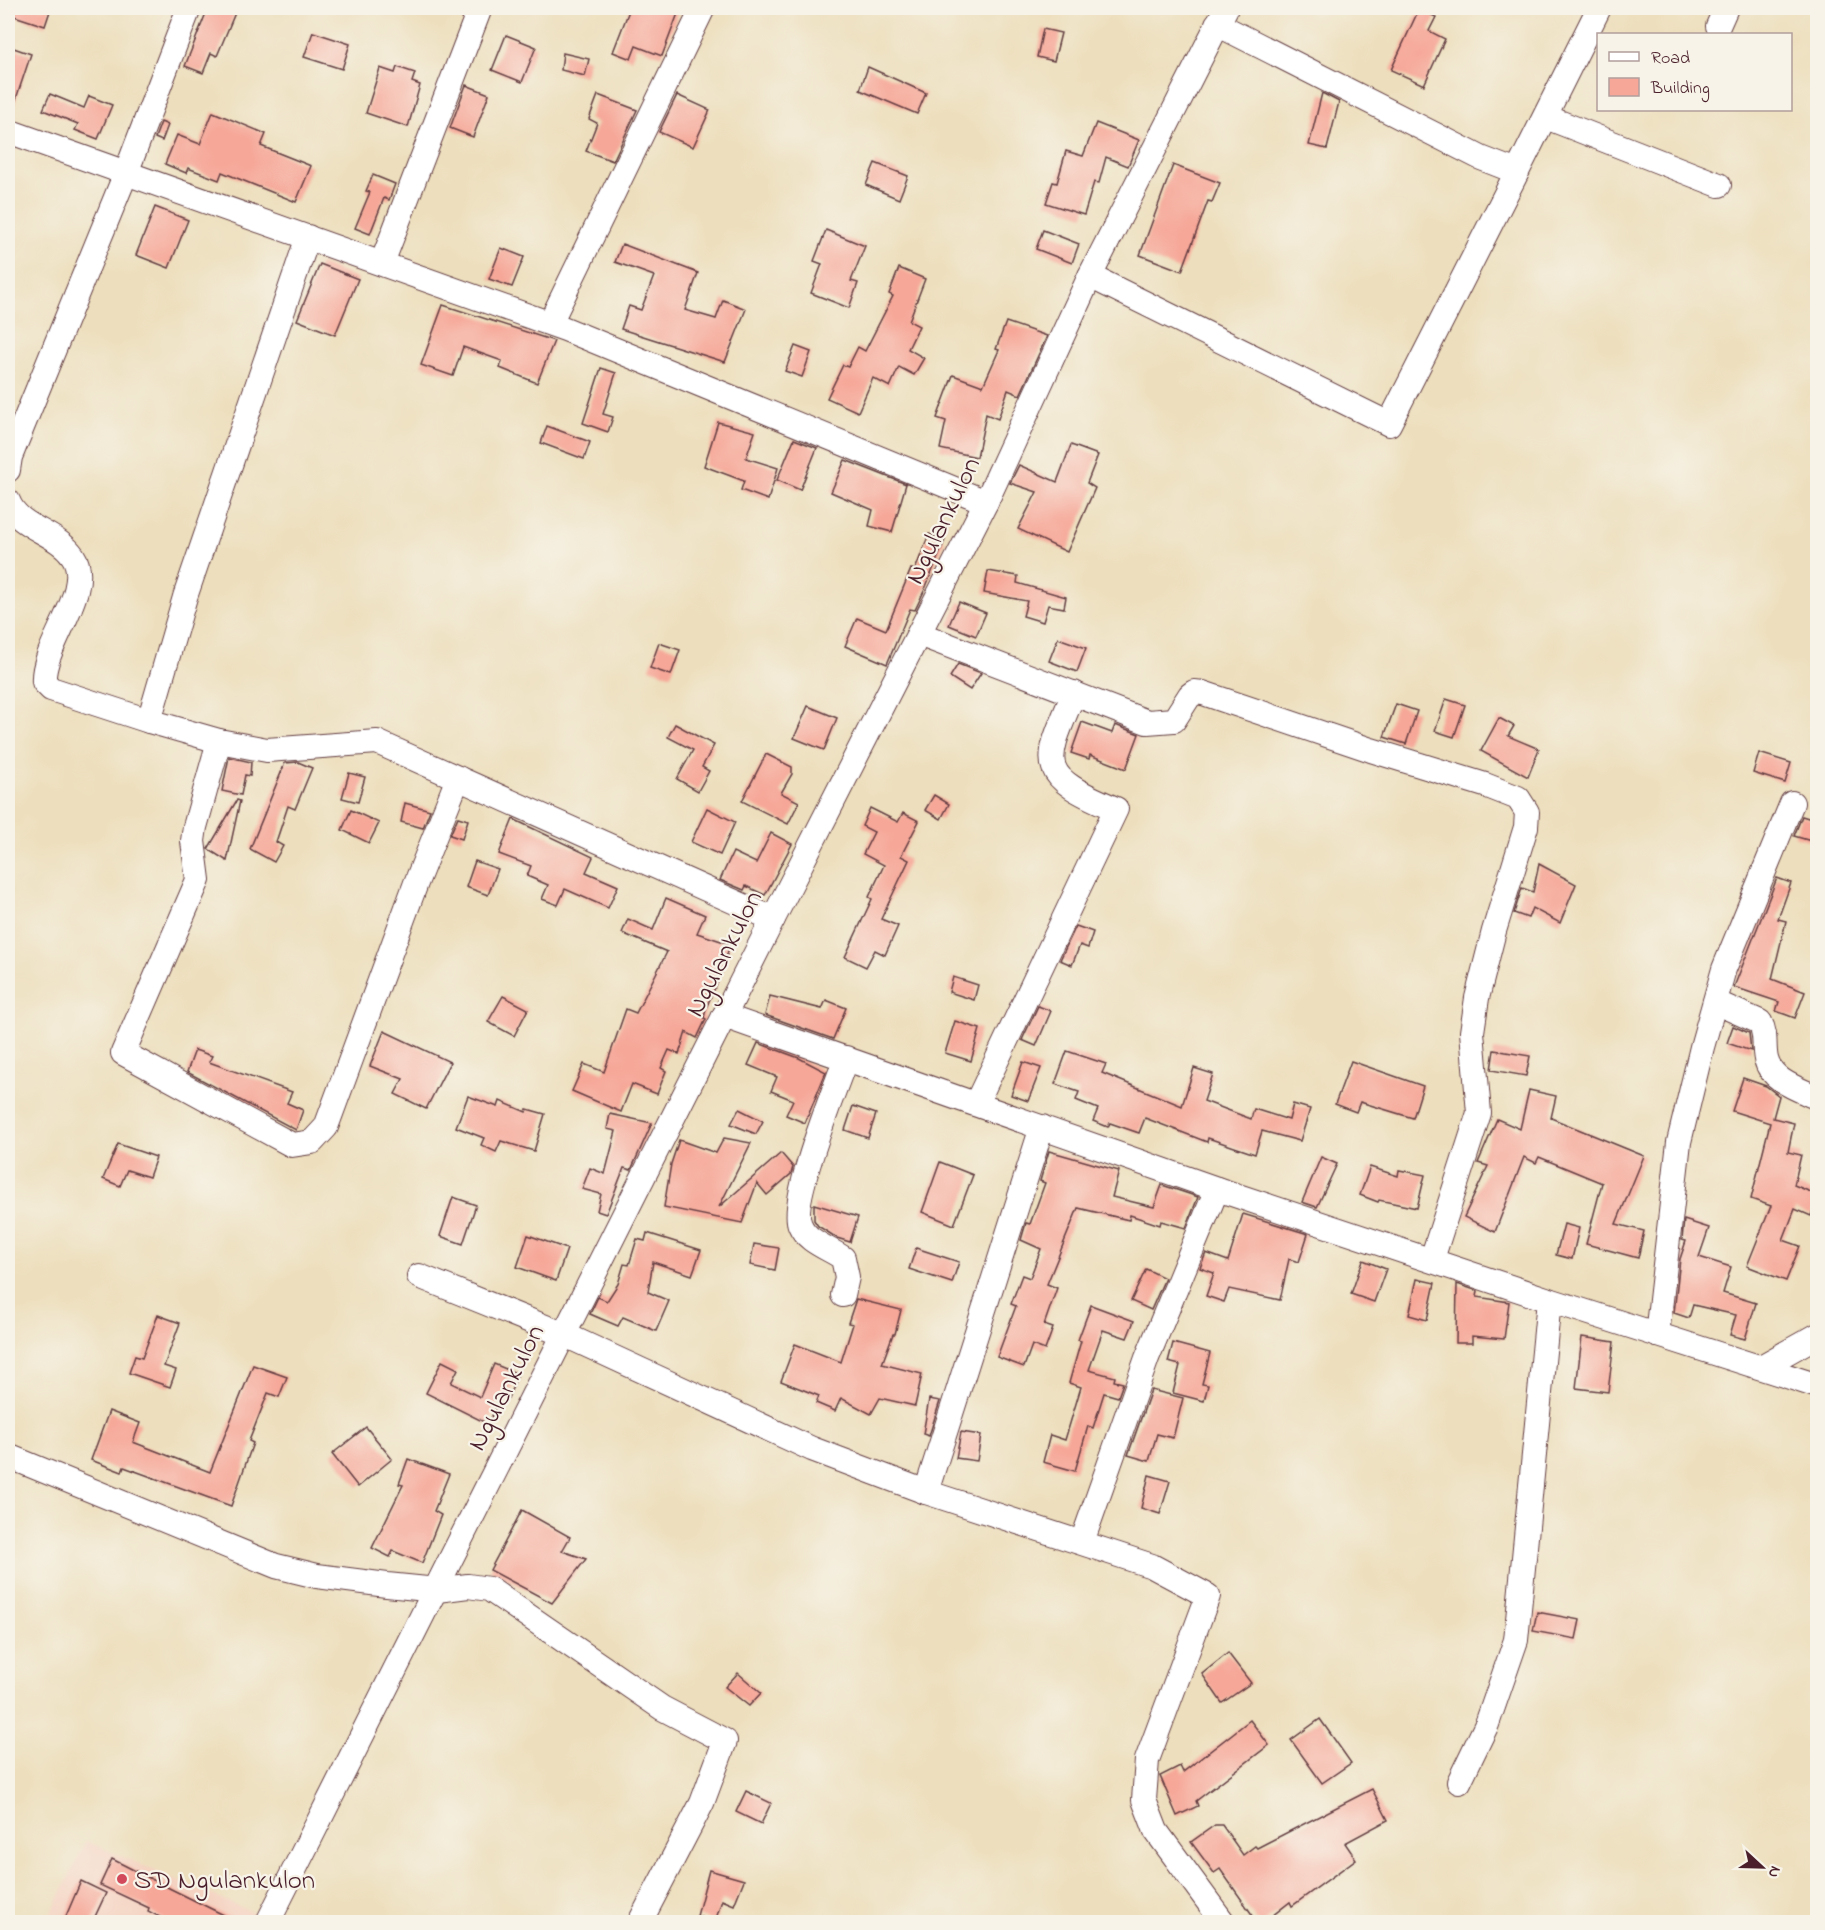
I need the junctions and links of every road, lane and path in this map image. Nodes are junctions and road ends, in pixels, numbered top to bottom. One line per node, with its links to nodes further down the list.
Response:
1 (189, 8): 9 (street)
2 (480, 8): 12 (street)
3 (703, 8): 14 (street)
4 (1599, 8): 6 (street)
5 (1222, 16): 8 (street); 13 (street, Ngulankulon)
6 (1546, 117): 8 (street); 10 (street)
7 (8, 131): 9 (street)
8 (1517, 172): 13 (street)
9 (126, 173): 11 (street); 15 (street)
10 (1719, 185)
11 (308, 237): 12 (street); 20 (street)
12 (382, 263): 14 (street)
13 (1090, 276): 17 (street, Ngulankulon)
14 (550, 323): 17 (street)
15 (8, 470)
16 (8, 501): 20 (street)
17 (986, 502): 18 (street, Ngulankulon)
18 (919, 634): 19 (street); 24 (street, Ngulankulon)
19 (1074, 693): 29 (street); 32 (street)
20 (149, 721): 21 (street)
21 (219, 741): 22 (street); 22 (street)
22 (458, 778): 24 (street)
23 (1792, 804): 25 (street)
24 (773, 919): 26 (street, Ngulankulon)
25 (1715, 1002): 28 (street); 37 (street)
26 (724, 1016): 27 (street); 36 (street, Ngulankulon)
27 (846, 1059): 29 (street); 34 (street)
28 (1818, 1098)
29 (976, 1104): 30 (street)
30 (1042, 1127): 31 (street); 42 (street)
31 (1217, 1189): 32 (street); 43 (street)
32 (1432, 1259): 35 (street)
33 (419, 1276): 36 (street)
34 (843, 1295)
35 (1548, 1300): 37 (street); 45 (street)
36 (565, 1335): 42 (street); 44 (street, Ngulankulon)
37 (1657, 1335): 39 (street)
38 (1818, 1335): 39 (street)
39 (1761, 1367): 40 (street)
40 (1818, 1386)
41 (8, 1456): 44 (street)
42 (926, 1492): 43 (street)
43 (1082, 1542): 48 (street)
44 (437, 1590): 46 (street, Ngulankulon); 47 (street)
45 (1459, 1782)
46 (268, 1923)
47 (640, 1923)
48 (1223, 1923)

